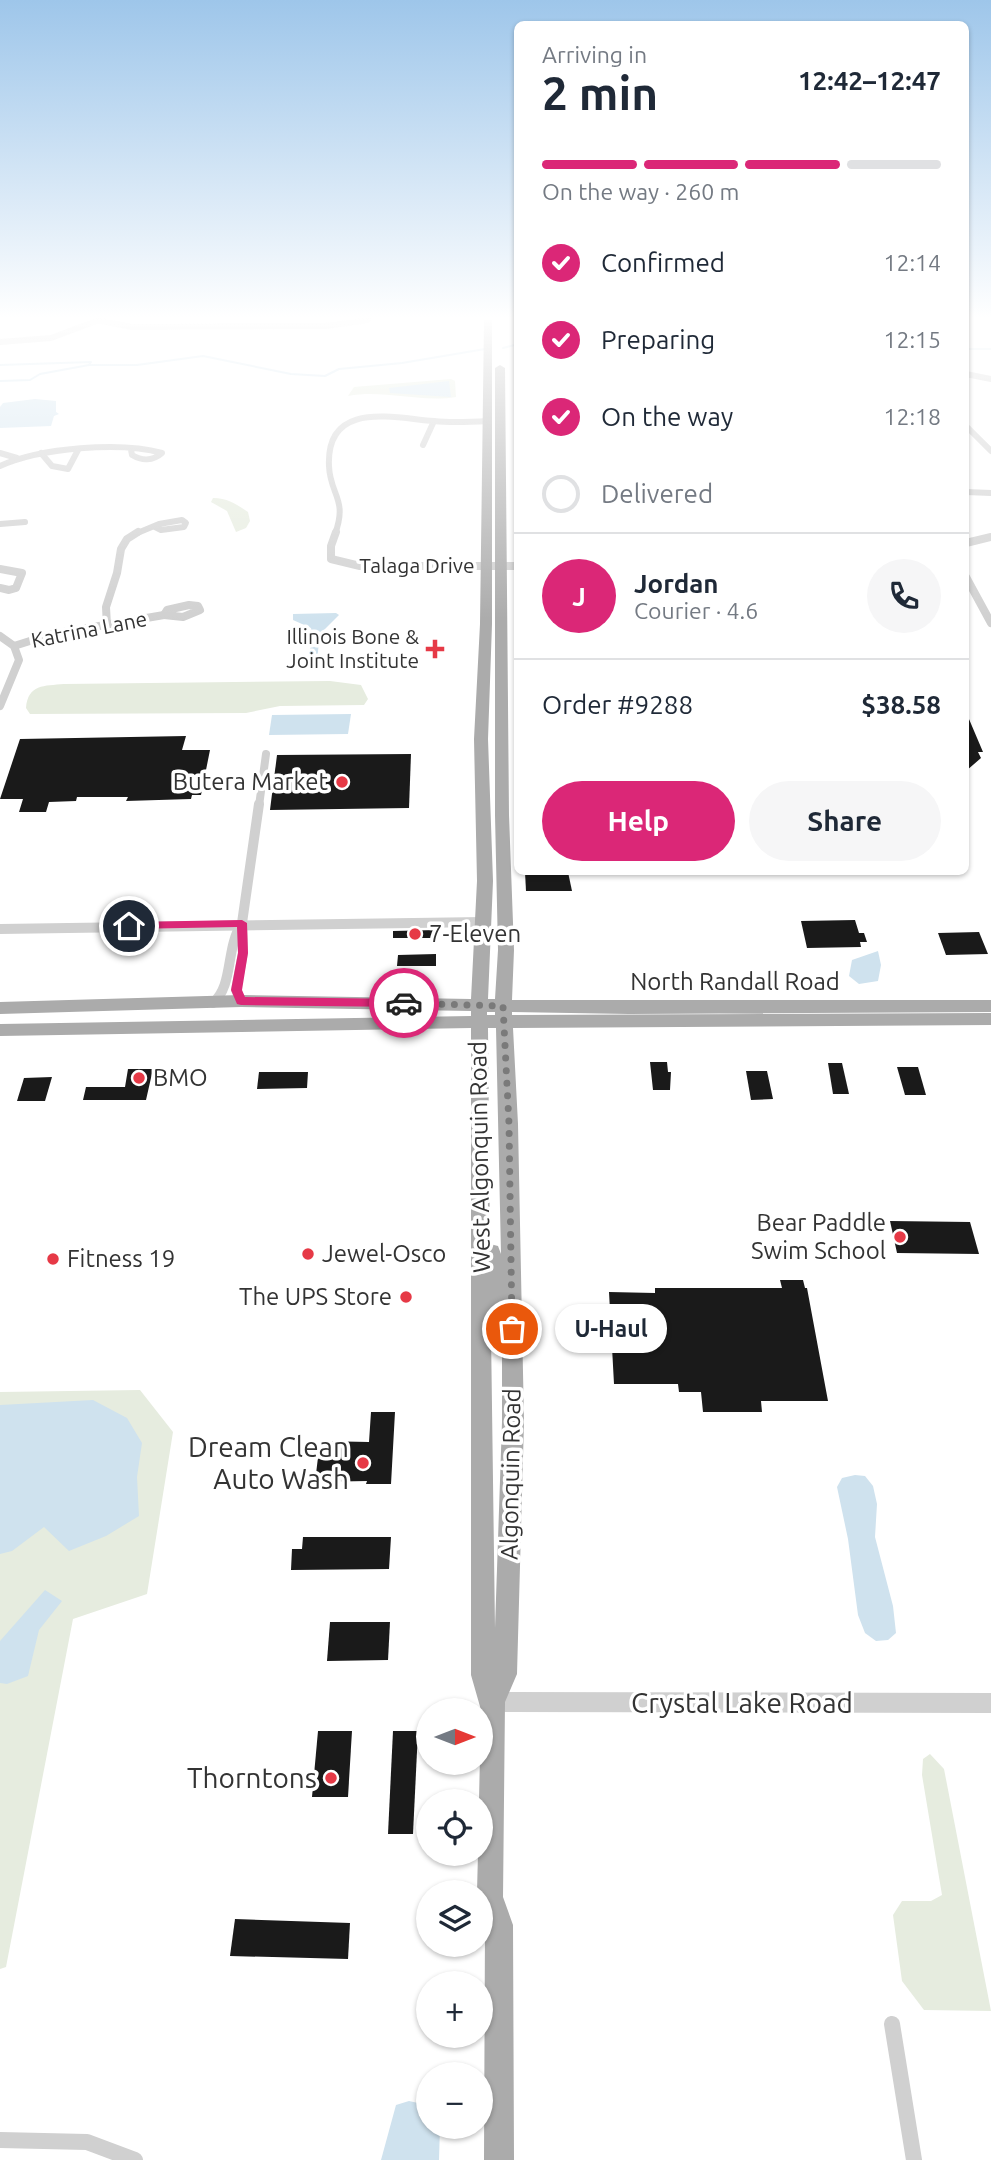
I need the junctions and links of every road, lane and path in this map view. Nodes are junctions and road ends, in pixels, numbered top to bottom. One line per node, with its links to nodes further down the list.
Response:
1 (348, 421): 21 (street, Talaga Drive)
2 (434, 421): 3 (street, Talaga Drive); 6 (street)
3 (488, 421): 21 (main road, West Algonquin Road)
4 (500, 421): 21 (main road, Algonquin Road)
5 (969, 429): 9 (street)
6 (423, 445)
7 (78, 450): 8 (street); 11 (street); 11 (street)
8 (131, 450)
9 (991, 451)
10 (0, 453): 12 (street)
11 (41, 453): 12 (street)
12 (17, 458): 13 (street)
13 (1, 465)
14 (969, 492): 15 (street)
15 (991, 493)
16 (25, 522): 17 (street)
17 (0, 524)
18 (155, 527): 27 (street)
19 (991, 537): 20 (street)
20 (969, 541)
21 (502, 566): 32 (main road, West Algonquin Road); 40 (main road, Algonquin Road)
22 (0, 569): 24 (street)
23 (969, 583): 26 (street)
24 (0, 588)
25 (164, 615): 27 (street, Katrina Lane)
26 (991, 623)
27 (107, 626): 29 (street, Katrina Lane)
28 (0, 636): 29 (street)
29 (15, 646): 30 (street)
30 (0, 706)
31 (265, 754): 33 (street)
32 (484, 922): 33 (street); 39 (main road, West Algonquin Road)
33 (242, 923): 34 (street); 35 (street); 36 (street)
34 (0, 929)
35 (241, 1001): 36 (main road); 39 (main road)
36 (213, 1003): 38 (main road)
37 (991, 1006): 40 (main road, North Randall Road)
38 (0, 1008)
39 (479, 1014): 40 (main road, North Randall Road); 42 (main road); 43 (main road, West Algonquin Road)
40 (503, 1014): 41 (main road, North Randall Road); 45 (main road, Algonquin Road)
41 (991, 1019)
42 (0, 1030)
43 (481, 1128): 44 (main road, West Algonquin Road); 45 (main road)
44 (482, 1229): 46 (main road); 47 (main road, West Algonquin Road)
45 (511, 1230): 46 (main road, Algonquin Road)
46 (513, 1378): 48 (main road, Algonquin Road)
47 (492, 1698)
48 (494, 1700)
49 (494, 1702): 50 (street, Crystal Lake Road)
50 (991, 1703)
51 (492, 1775): 55 (main road, West Algonquin Road)
52 (892, 2024): 56 (street)
53 (0, 2140): 54 (street)
54 (135, 2160)
55 (499, 2160)
56 (914, 2160)

